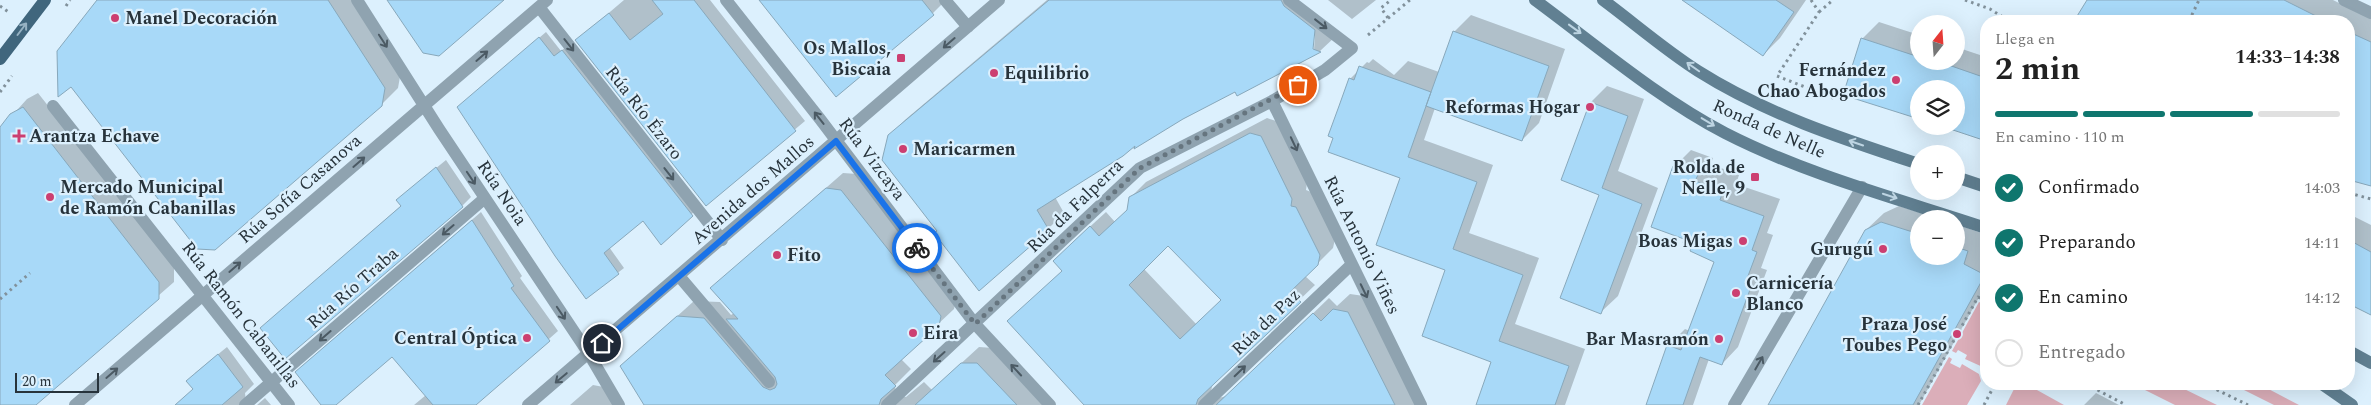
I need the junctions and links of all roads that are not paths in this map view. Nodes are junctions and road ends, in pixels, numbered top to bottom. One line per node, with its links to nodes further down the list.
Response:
1 (45, 0): 13 (main road, one-way to 1)
2 (357, 0): 16 (street, Rúa Noia, one-way to 16)
3 (726, 0): 17 (street, Rúa Vizcaya, one-way to 3)
4 (945, 0): 12 (street)
5 (1000, 0): 12 (street, Avenida dos Mallos)
6 (1289, 0): 14 (street, Rúa da Falperra, one-way to 14)
7 (1535, 0): 21 (street, Ronda de Nelle, one-way to 21)
8 (1602, 0): 18 (street, Ronda de Nelle, one-way to 8)
9 (2344, 0): 11 (street)
10 (543, 3): 16 (street, Rúa Sofía Casanova, one-way to 10); 24 (street, Rúa Río Ézaro, one-way to 24)
11 (2371, 13)
12 (968, 27): 17 (street, Avenida dos Mallos, one-way to 17)
13 (0, 59)
14 (1272, 100): 25 (street, Rúa Antonio Viñes, one-way to 25); 28 (street, Rúa da Falperra)
15 (53, 106): 27 (street, Rúa Ramón Cabanillas)
16 (424, 106): 22 (street, Rúa Noia, one-way to 22); 27 (street, Rúa Sofía Casanova, one-way to 16)
17 (836, 141): 24 (street, Avenida dos Mallos); 28 (street, Rúa Vizcaya)
18 (1910, 161)
19 (1965, 180): 20 (street)
20 (1980, 185)
21 (1862, 186): 23 (street, Ronda de Nelle, one-way to 23); 44 (street, one-way to 21)
22 (485, 198): 29 (street, Rúa Noia, one-way to 29); 32 (street, Rúa Río Traba, one-way to 32)
23 (1980, 226)
24 (722, 240): 26 (street, Avenida dos Mallos)
25 (1351, 265): 42 (street, Rúa da Paz, one-way to 25); 43 (street, Rúa Antonio Viñes, one-way to 43)
26 (679, 276): 29 (street, Avenida dos Mallos); 33 (street)
27 (203, 295): 32 (street, Rúa Ramón Cabanillas); 35 (street, Rúa Sofía Casanova, one-way to 27)
28 (975, 324): 40 (street, Rúa da Falperra, one-way to 40); 41 (street, Rúa Vizcaya, one-way to 28)
29 (589, 354): 38 (street, Avenida dos Mallos, one-way to 38); 39 (street, Rúa Noia)
30 (2355, 354): 31 (street)
31 (2371, 363)
32 (271, 382): 36 (street, Rúa Río Traba); 37 (street, Rúa Ramón Cabanillas)
33 (769, 382)
34 (2331, 390): 45 (street)
35 (75, 405)
36 (245, 405)
37 (289, 405)
38 (528, 405)
39 (619, 405)
40 (888, 405)
41 (1050, 405)
42 (1204, 405)
43 (1420, 405)
44 (1734, 405)
45 (2352, 405)

